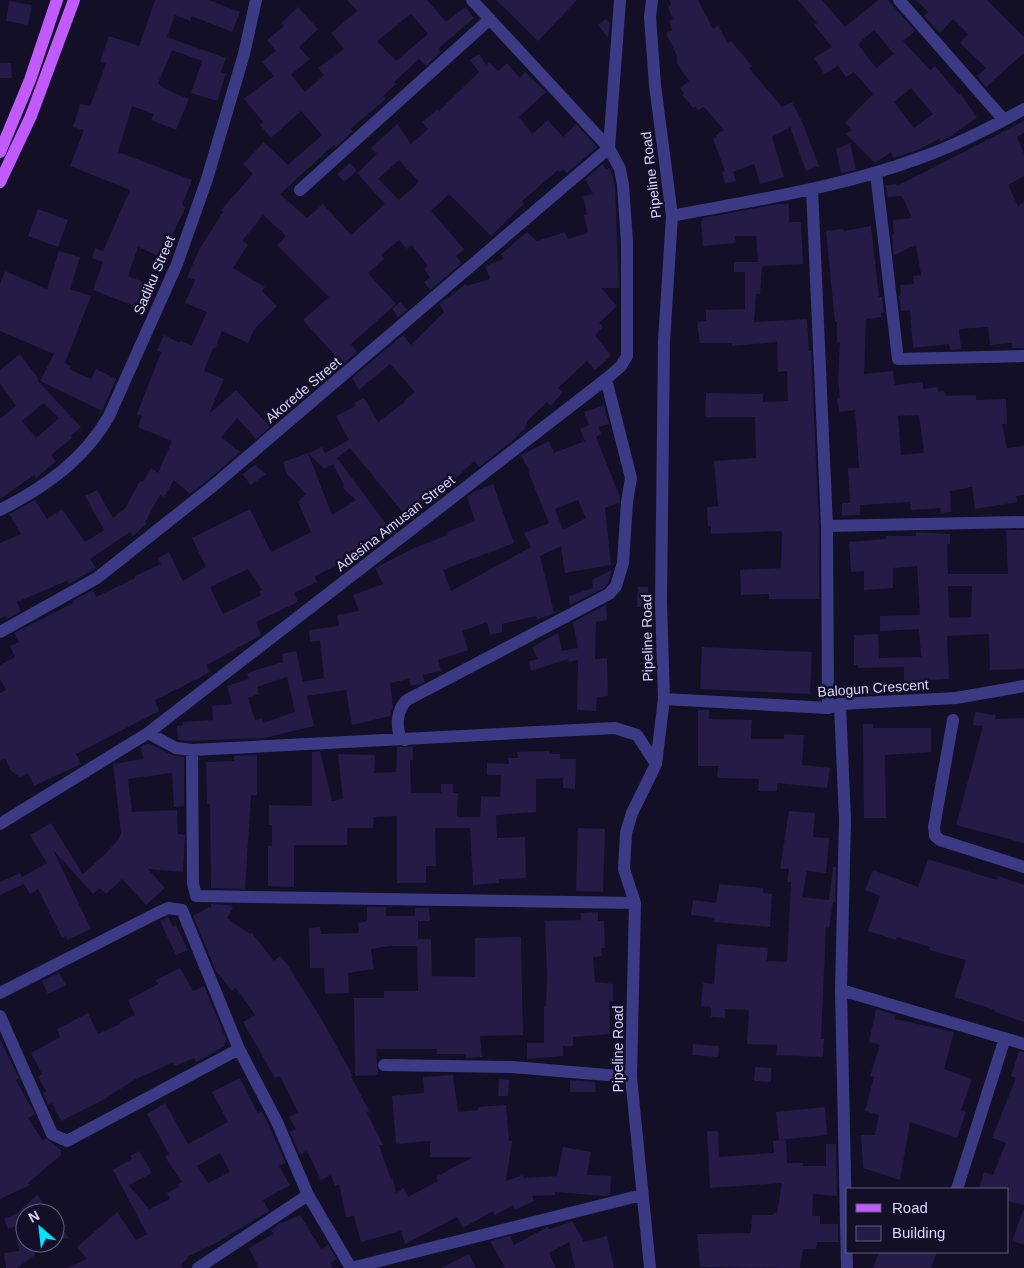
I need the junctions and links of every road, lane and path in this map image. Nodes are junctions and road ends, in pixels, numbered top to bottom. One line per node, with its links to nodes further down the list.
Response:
1 (57, 0): 12 (main road)
2 (74, 0): 14 (main road)
3 (472, 0): 8 (street, Adesina Amusan Street)
4 (620, 0): 11 (street)
5 (652, 0): 17 (street, Pipeline Road)
6 (899, 0): 10 (street)
7 (258, 1): 20 (street, Sadiku Street)
8 (490, 19): 11 (street, Adesina Amusan Street); 16 (street)
9 (1024, 109): 10 (street)
10 (1004, 120): 13 (street)
11 (609, 148): 19 (street, Adesina Amusan Street); 23 (street, Akorede Street)
12 (0, 152)
13 (876, 173): 15 (street); 18 (street)
14 (0, 182)
15 (812, 189): 17 (street); 22 (street)
16 (300, 190)
17 (672, 216): 25 (street, Pipeline Road)
18 (1024, 356)
19 (606, 379): 28 (street, Adesina Amusan Street); 29 (street)
20 (0, 510)
21 (1024, 522): 22 (street)
22 (827, 526): 26 (street)
23 (0, 632)
24 (1024, 686): 26 (street, Balogun Crescent)
25 (664, 699): 26 (street, Balogun Crescent); 31 (street, Pipeline Road)
26 (834, 706): 35 (street)
27 (953, 720): 33 (street)
28 (148, 734): 30 (street); 32 (street, Adesina Amusan Street)
29 (405, 740): 30 (street); 31 (street)
30 (192, 750): 34 (street)
31 (656, 764): 34 (street, Pipeline Road)
32 (0, 824)
33 (1024, 867)
34 (635, 903): 42 (street, Pipeline Road)
35 (840, 990): 38 (street); 46 (street)
36 (0, 993): 40 (street)
37 (0, 1016): 40 (street)
38 (1005, 1038): 39 (street); 43 (street)
39 (1024, 1044)
40 (239, 1049): 44 (street)
41 (384, 1065): 42 (street)
42 (631, 1077): 45 (street, Pipeline Road)
43 (957, 1188)
44 (308, 1195): 45 (street); 48 (street)
45 (642, 1195): 49 (street, Pipeline Road)
46 (846, 1228)
47 (847, 1253): 50 (street)
48 (198, 1268)
49 (650, 1268)
50 (847, 1268)

